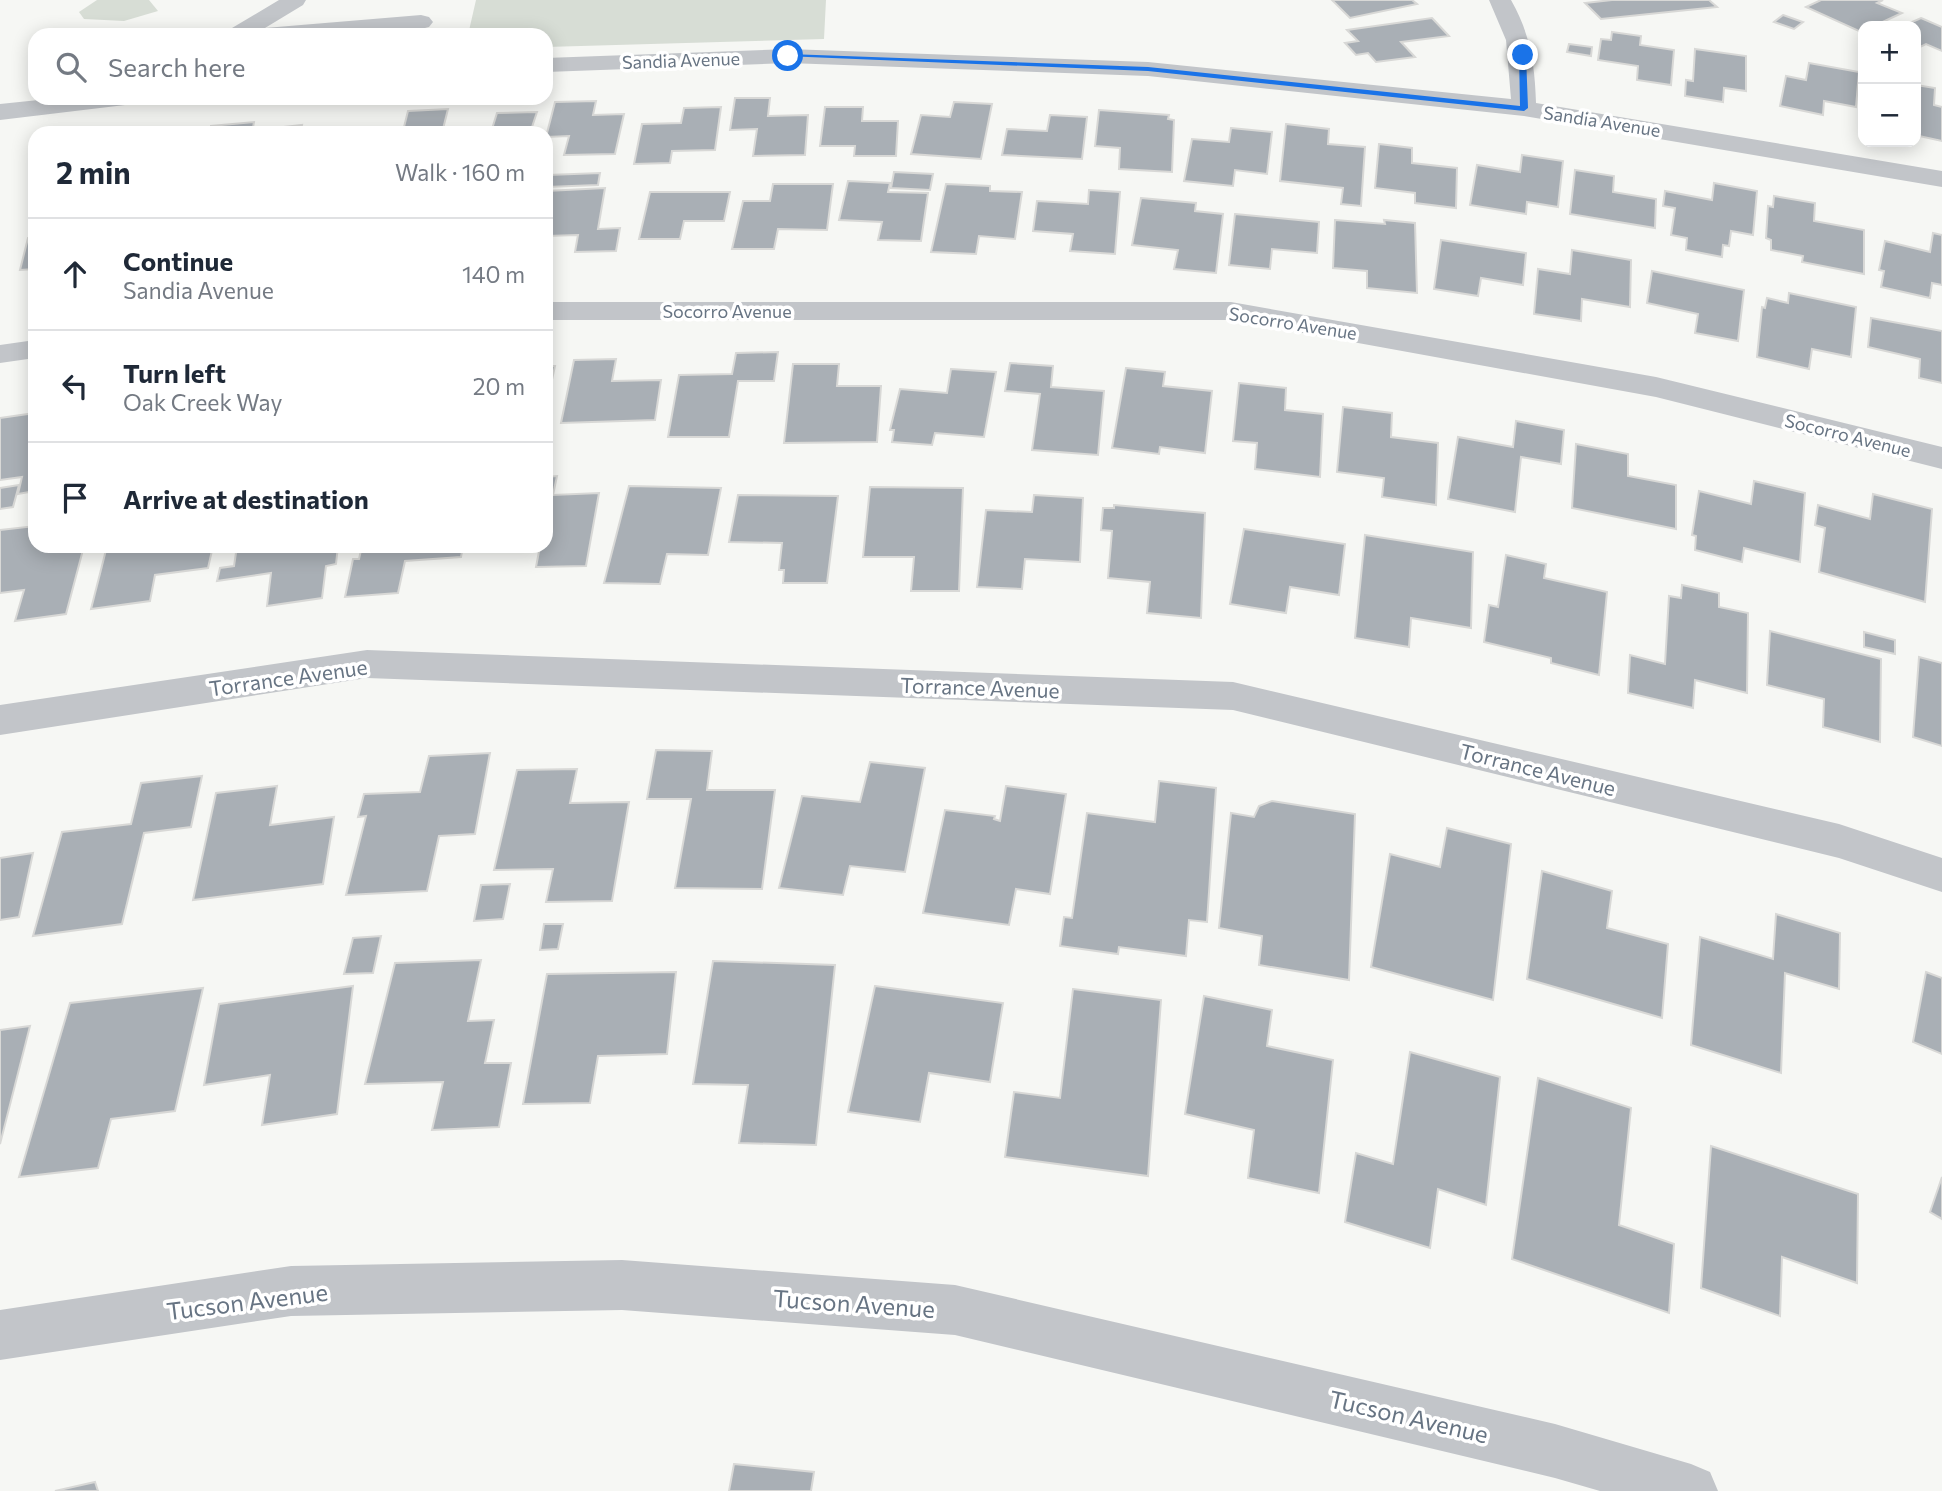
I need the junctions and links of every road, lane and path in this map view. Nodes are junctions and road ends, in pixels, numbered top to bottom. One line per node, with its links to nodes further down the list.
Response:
1 (295, 0): 4 (street)
2 (1500, 0): 8 (street)
3 (422, 19): 5 (street)
4 (249, 28)
5 (333, 28)
6 (553, 65): 8 (street, Sandia Avenue)
7 (62, 105): 9 (street)
8 (1524, 108): 10 (street, Sandia Avenue)
9 (0, 112)
10 (1942, 179)
11 (553, 311): 14 (street, Socorro Avenue)
12 (28, 350): 13 (street)
13 (0, 354)
14 (1942, 458)
15 (0, 720): 16 (street, Torrance Avenue)
16 (1942, 875)
17 (0, 1335): 18 (street, Tucson Avenue)
18 (1690, 1491)

